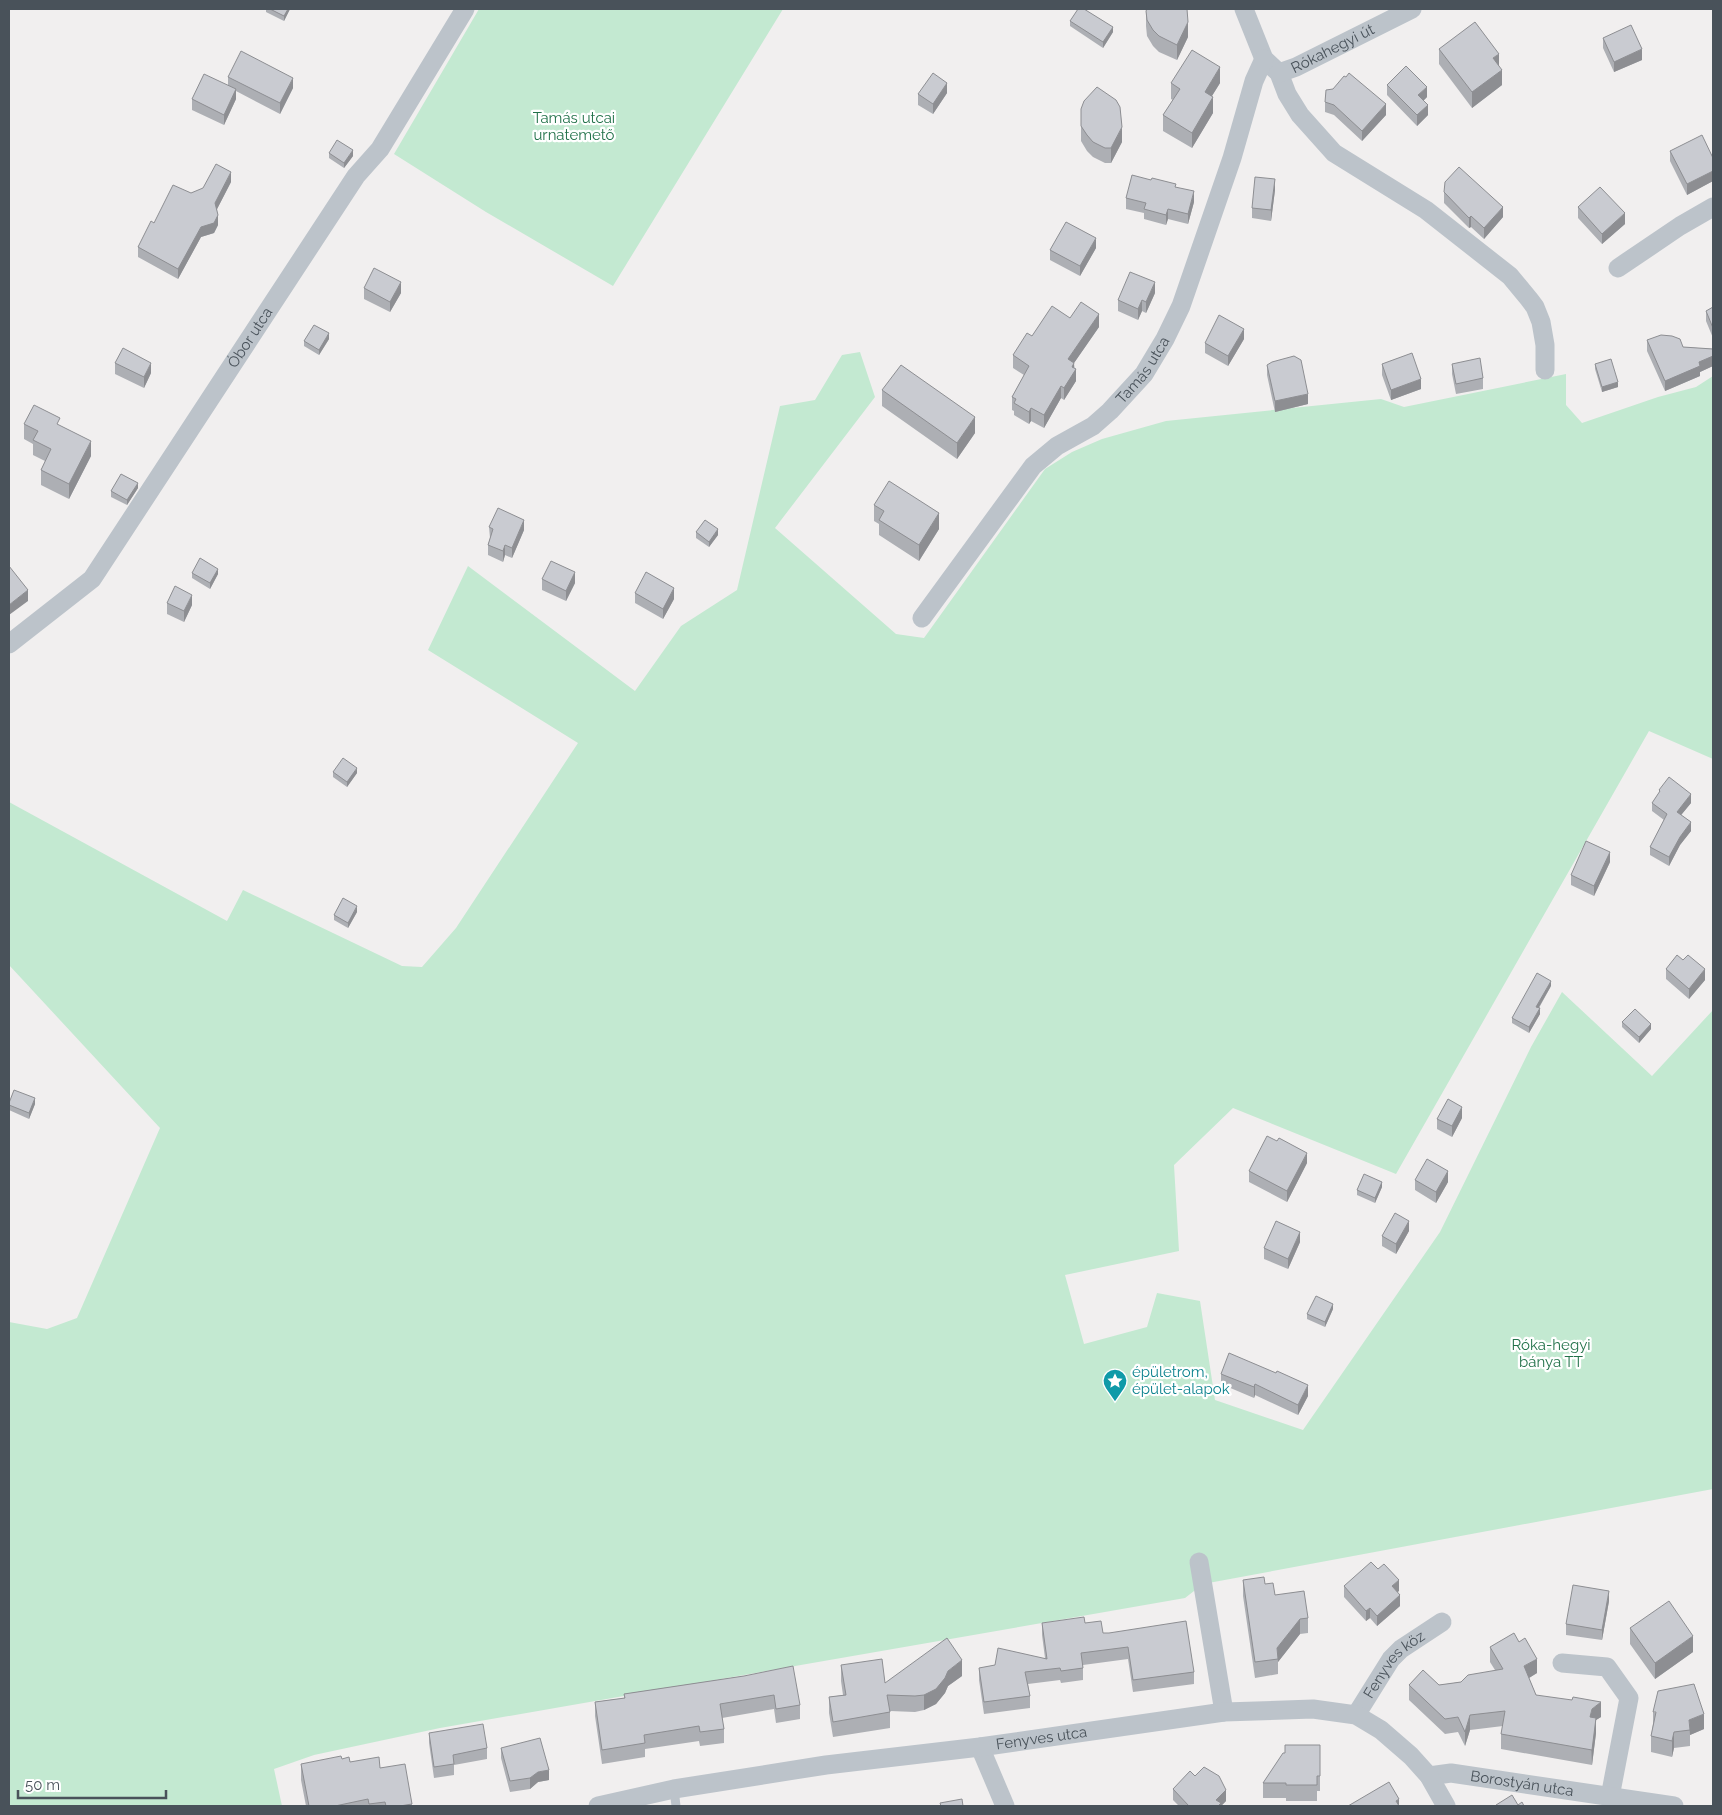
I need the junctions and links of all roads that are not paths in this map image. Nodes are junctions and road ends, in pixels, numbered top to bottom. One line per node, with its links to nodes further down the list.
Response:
1 (465, 9): 10 (street, Óbor utca)
2 (1244, 9): 4 (street)
3 (1412, 9): 5 (street, Rókahegyi út)
4 (1264, 59): 5 (street); 9 (street, Tamás utca)
5 (1279, 73): 8 (street)
6 (1713, 207): 7 (street)
7 (1618, 268)
8 (1545, 370)
9 (922, 618)
10 (9, 644)
11 (1199, 1562): 14 (street)
12 (1442, 1622): 15 (street, Fenyves köz)
13 (1562, 1663): 18 (street)
14 (1224, 1712): 15 (street, Fenyves utca); 16 (street, Fenyves utca)
15 (1356, 1715): 17 (street, Fenyves utca)
16 (980, 1747): 19 (street, Fenyves utca); 21 (street)
17 (1429, 1776): 18 (street, Borostyán utca); 22 (street, Fenyves utca)
18 (1610, 1797): 23 (street, Borostyán utca)
19 (675, 1798): 20 (street, Fenyves utca)
20 (598, 1806)
21 (1005, 1806)
22 (1446, 1806)
23 (1674, 1806)

